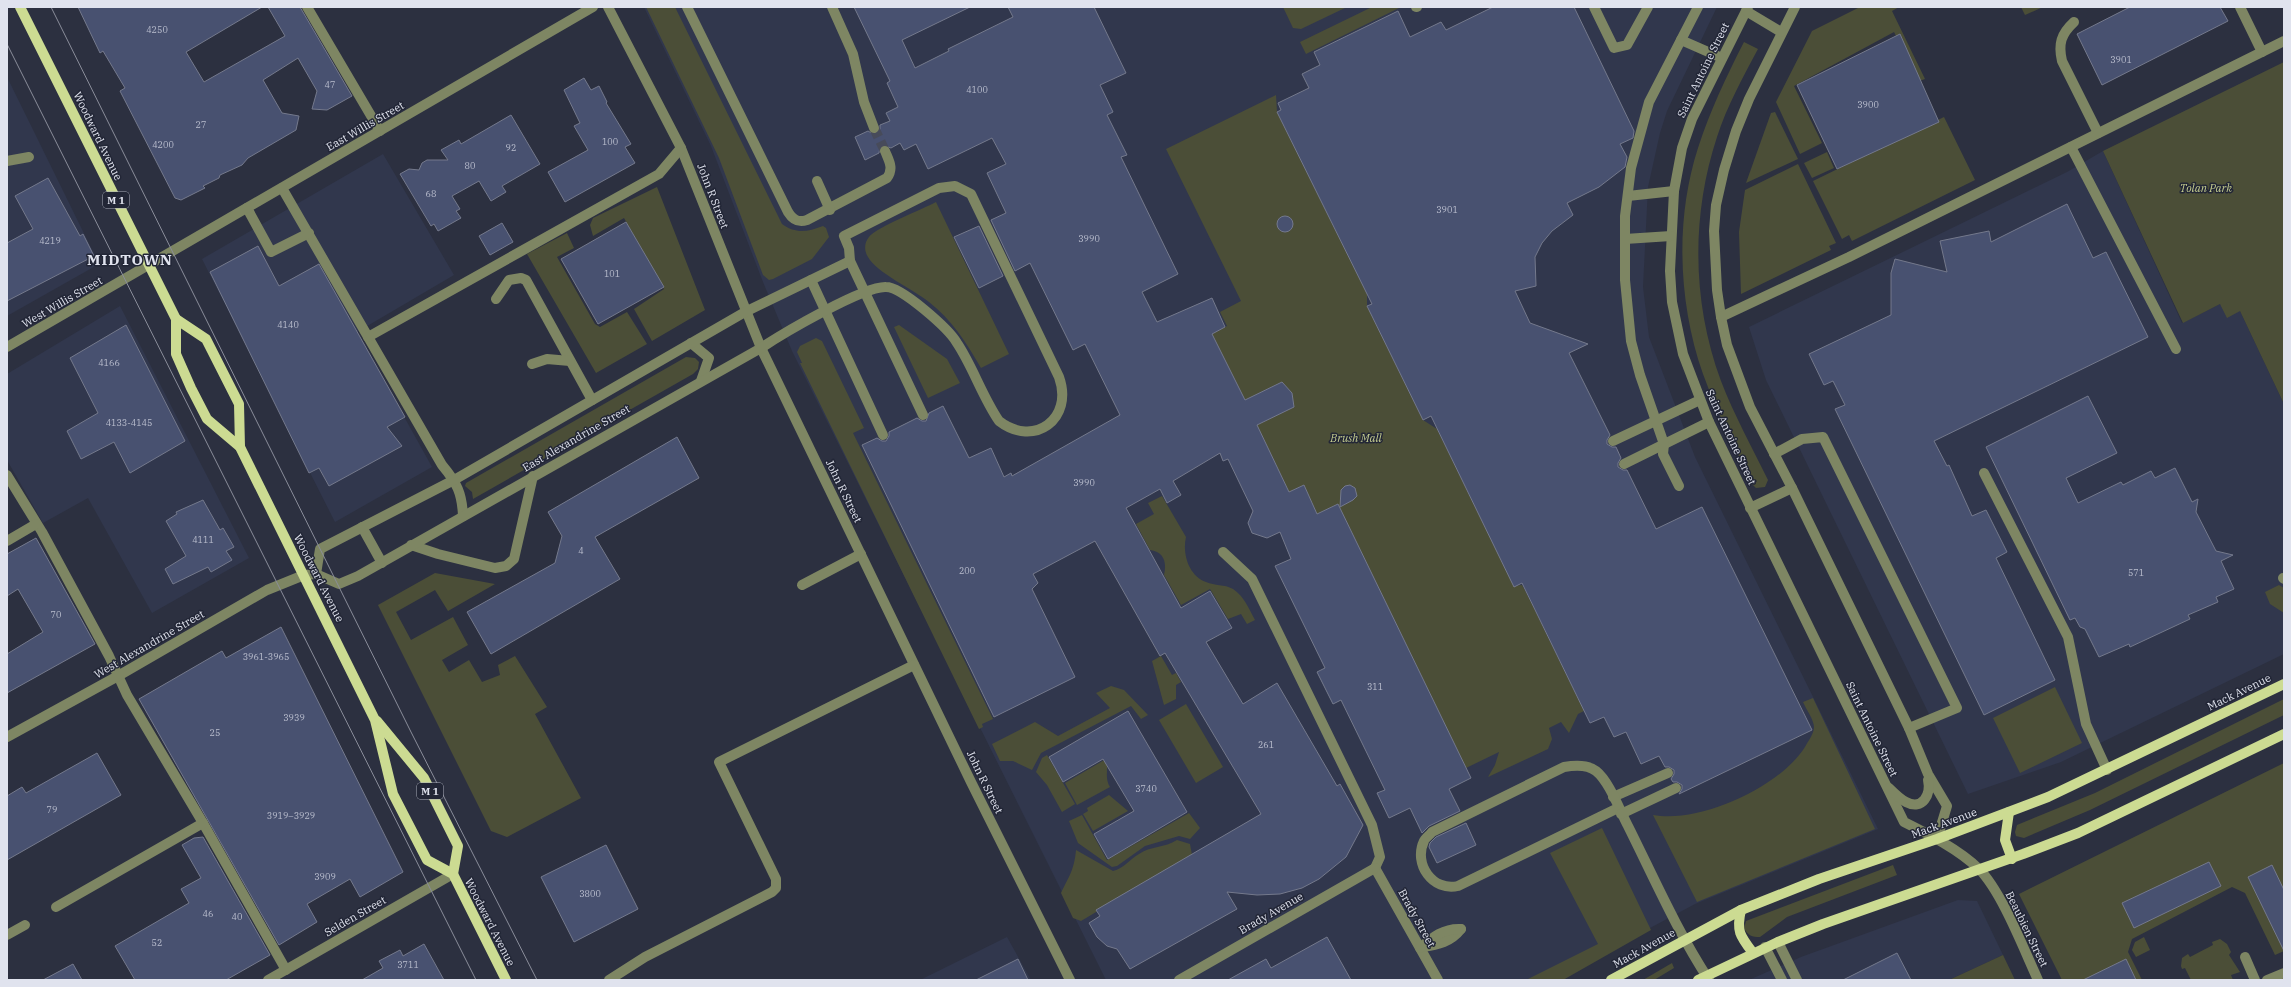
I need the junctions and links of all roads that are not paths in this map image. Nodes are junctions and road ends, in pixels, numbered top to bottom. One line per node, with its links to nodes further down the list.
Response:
1 (20, 7): 37 (main road, Woodward Avenue / M 1)
2 (308, 7): 20 (street)
3 (593, 7): 20 (street, East Willis Street)
4 (687, 7): 32 (street)
5 (832, 7): 19 (street)
6 (1594, 7): 7 (street)
7 (1648, 7)
8 (1698, 7): 15 (street)
9 (1795, 7): 14 (street)
10 (2240, 7): 17 (street)
11 (613, 9): 23 (street, John R Street)
12 (1747, 9): 14 (street); 18 (street, Saint Antoine Street)
13 (2074, 22): 21 (street)
14 (1781, 32): 43 (street)
15 (1681, 40): 18 (street); 30 (street)
16 (2284, 41): 17 (street)
17 (2262, 52): 21 (street)
18 (1722, 58): 29 (street, Saint Antoine Street)
19 (874, 128)
20 (380, 131): 28 (street, East Willis Street)
21 (2098, 133): 22 (street)
22 (2070, 147): 43 (street); 49 (street)
23 (681, 148): 41 (street, John R Street); 45 (street)
24 (885, 151): 32 (street)
25 (29, 157): 26 (street)
26 (7, 161)
27 (817, 181): 32 (street)
28 (282, 188): 31 (street, East Willis Street); 33 (street)
29 (1674, 191): 30 (street); 34 (street, Saint Antoine Street)
30 (1628, 196): 35 (street)
31 (247, 208): 33 (street); 37 (street, East Willis Street)
32 (830, 210)
33 (309, 233): 45 (street)
34 (1671, 236): 35 (street); 54 (street, Saint Antoine Street)
35 (1625, 239): 56 (street)
36 (850, 261): 38 (street); 39 (street); 39 (street, East Alexandrine Street)
37 (149, 264): 44 (main road, Woodward Avenue / M 1); 47 (street, West Willis Street)
38 (811, 280): 41 (street); 42 (street)
39 (865, 292): 42 (street, East Alexandrine Street); 55 (street)
40 (496, 299): 50 (street)
41 (745, 312): 46 (street); 48 (street, John R Street)
42 (824, 312): 48 (street, East Alexandrine Street); 58 (street)
43 (1721, 317): 62 (street)
44 (176, 319): 61 (main road, Woodward Avenue / M 1); 61 (main road, Woodward Avenue / M 1)
45 (368, 337): 67 (street)
46 (691, 343): 52 (street); 53 (street)
47 (7, 347)
48 (761, 348): 52 (street, East Alexandrine Street); 77 (street, John R Street)
49 (2176, 349)
50 (570, 360): 51 (street); 53 (street)
51 (532, 364)
52 (701, 381): 66 (street, East Alexandrine Street)
53 (592, 400): 67 (street)
54 (1700, 400): 56 (street); 57 (street, Saint Antoine Street)
55 (923, 415)
56 (1656, 420): 59 (street); 60 (street)
57 (1709, 422): 60 (street); 70 (street, Saint Antoine Street)
58 (883, 435)
59 (1613, 441)
60 (1664, 444): 63 (street); 68 (street)
61 (240, 447): 80 (main road, Woodward Avenue / M 1)
62 (1774, 454): 69 (street); 86 (street)
63 (1624, 464)
64 (1984, 473): 89 (street)
65 (7, 475): 72 (street)
66 (533, 476): 71 (street, East Alexandrine Street); 75 (street)
67 (454, 480): 71 (street); 73 (street)
68 (1679, 486)
69 (1792, 488): 70 (street); 86 (street)
70 (1750, 508): 92 (street, Saint Antoine Street)
71 (463, 516): 75 (street, East Alexandrine Street)
72 (36, 524): 74 (street); 83 (street)
73 (362, 526): 78 (street); 79 (street)
74 (7, 541)
75 (411, 545): 78 (street, East Alexandrine Street)
76 (1223, 552): 100 (street)
77 (861, 554): 81 (street); 82 (street, John R Street)
78 (382, 563): 79 (street, East Alexandrine Street)
79 (316, 574): 80 (street, East Alexandrine Street)
80 (304, 575): 83 (street, West Alexandrine Street); 85 (main road, Woodward Avenue / M 1)
81 (802, 585)
82 (914, 665): 117 (street); 118 (street, John R Street)
83 (118, 676): 88 (street, West Alexandrine Street); 97 (street)
84 (2284, 684): 89 (main road, Mack Avenue)
85 (375, 720): 102 (main road, Woodward Avenue / M 1); 102 (main road, Woodward Avenue / M 1)
86 (1909, 728): 91 (street)
87 (2284, 734): 99 (main road)
88 (7, 737)
89 (2107, 770): 96 (main road, Mack Avenue)
90 (1668, 773): 94 (street)
91 (1928, 774): 92 (street); 98 (street)
92 (1887, 787): 98 (street, Saint Antoine Street)
93 (1676, 788): 95 (street)
94 (1613, 797): 95 (street); 95 (street)
95 (1620, 811): 107 (street)
96 (2009, 812): 98 (main road, Mack Avenue); 99 (main road)
97 (203, 823): 103 (street); 112 (street)
98 (1937, 839): 101 (street, Saint Antoine Street); 104 (main road, Mack Avenue)
99 (2012, 858): 101 (main road)
100 (1375, 868): 119 (street, Brady Avenue); 120 (street, Brady Street)
101 (1980, 870): 108 (main road); 124 (street, Beaubien Street)
102 (453, 874): 112 (street, Selden Street); 116 (main road, Woodward Avenue)
103 (56, 907)
104 (1741, 910): 107 (main road, Mack Avenue); 110 (main road)
105 (25, 925): 106 (street)
106 (7, 935)
107 (1684, 939): 115 (street); 121 (main road, Mack Avenue)
108 (1778, 942): 109 (main road); 123 (street)
109 (1765, 947): 110 (main road); 122 (street)
110 (1753, 953): 115 (main road)
111 (2245, 957): 125 (street)
112 (286, 970): 114 (street, Selden Street)
113 (2284, 973): 126 (street)
114 (271, 979)
115 (1704, 979)
116 (506, 980)
117 (609, 980)
118 (1070, 980)
119 (1179, 980)
120 (1438, 980)
121 (1611, 980)
122 (1782, 980)
123 (1797, 980)
124 (2038, 980)
125 (2255, 980)
126 (2267, 980)

